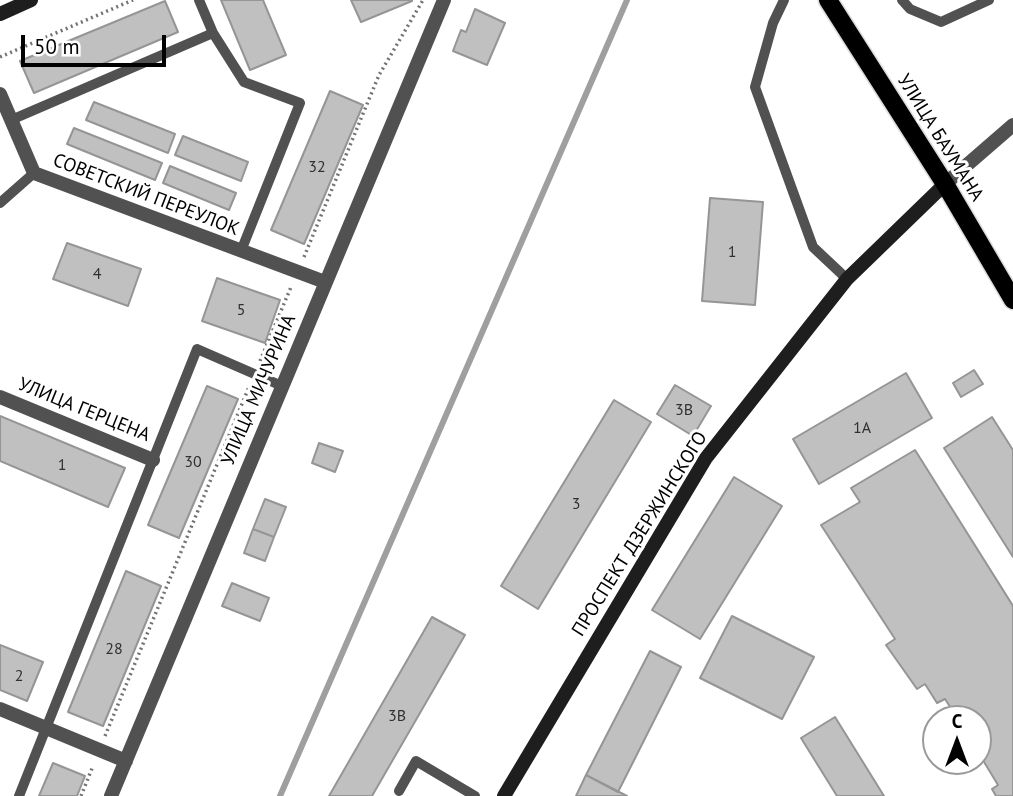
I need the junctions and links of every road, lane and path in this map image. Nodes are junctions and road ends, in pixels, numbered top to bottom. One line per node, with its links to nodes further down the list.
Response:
1 (31, 0): 10 (street)
2 (133, 0): 12 (path)
3 (199, 0): 11 (lane)
4 (423, 0): 20 (path)
5 (444, 0): 22 (street, УЛИЦА МИЧУРИНА)
6 (784, 0): 21 (lane)
7 (828, 0): 17 (main road, УЛИЦА БАУМАНА)
8 (902, 0): 9 (lane)
9 (989, 0)
10 (0, 14)
11 (213, 33): 14 (lane); 19 (lane)
12 (0, 57)
13 (0, 94): 14 (street, СОВЕТСКИЙ ПЕРЕУЛОК)
14 (11, 120): 16 (street, СОВЕТСКИЙ ПЕРЕУЛОК)
15 (1013, 125): 17 (street)
16 (34, 173): 18 (lane); 19 (street, СОВЕТСКИЙ ПЕРЕУЛОК)
17 (945, 184): 21 (street, ПРОСПЕКТ ДЗЕРЖИНСКОГО); 23 (main road, УЛИЦА БАУМАНА)
18 (0, 204)
19 (241, 251): 20 (street, СОВЕТСКИЙ ПЕРЕУЛОК)
20 (298, 272): 22 (street, СОВЕТСКИЙ ПЕРЕУЛОК); 24 (path)
21 (847, 279): 37 (street, ПРОСПЕКТ ДЗЕРЖИНСКОГО)
22 (325, 282): 25 (street, УЛИЦА МИЧУРИНА)
23 (1013, 300)
24 (255, 374): 25 (lane); 27 (lane); 30 (path)
25 (282, 386): 31 (street, УЛИЦА МИЧУРИНА)
26 (0, 397): 27 (street, УЛИЦА ГЕРЦЕНА)
27 (153, 460): 29 (lane)
28 (0, 709): 29 (street)
29 (47, 728): 30 (street); 33 (lane)
30 (99, 750): 31 (street); 34 (path)
31 (125, 761): 35 (street, УЛИЦА МИЧУРИНА)
32 (399, 791): 36 (lane)
33 (19, 796)
34 (81, 796)
35 (111, 796)
36 (475, 796)
37 (504, 796)

